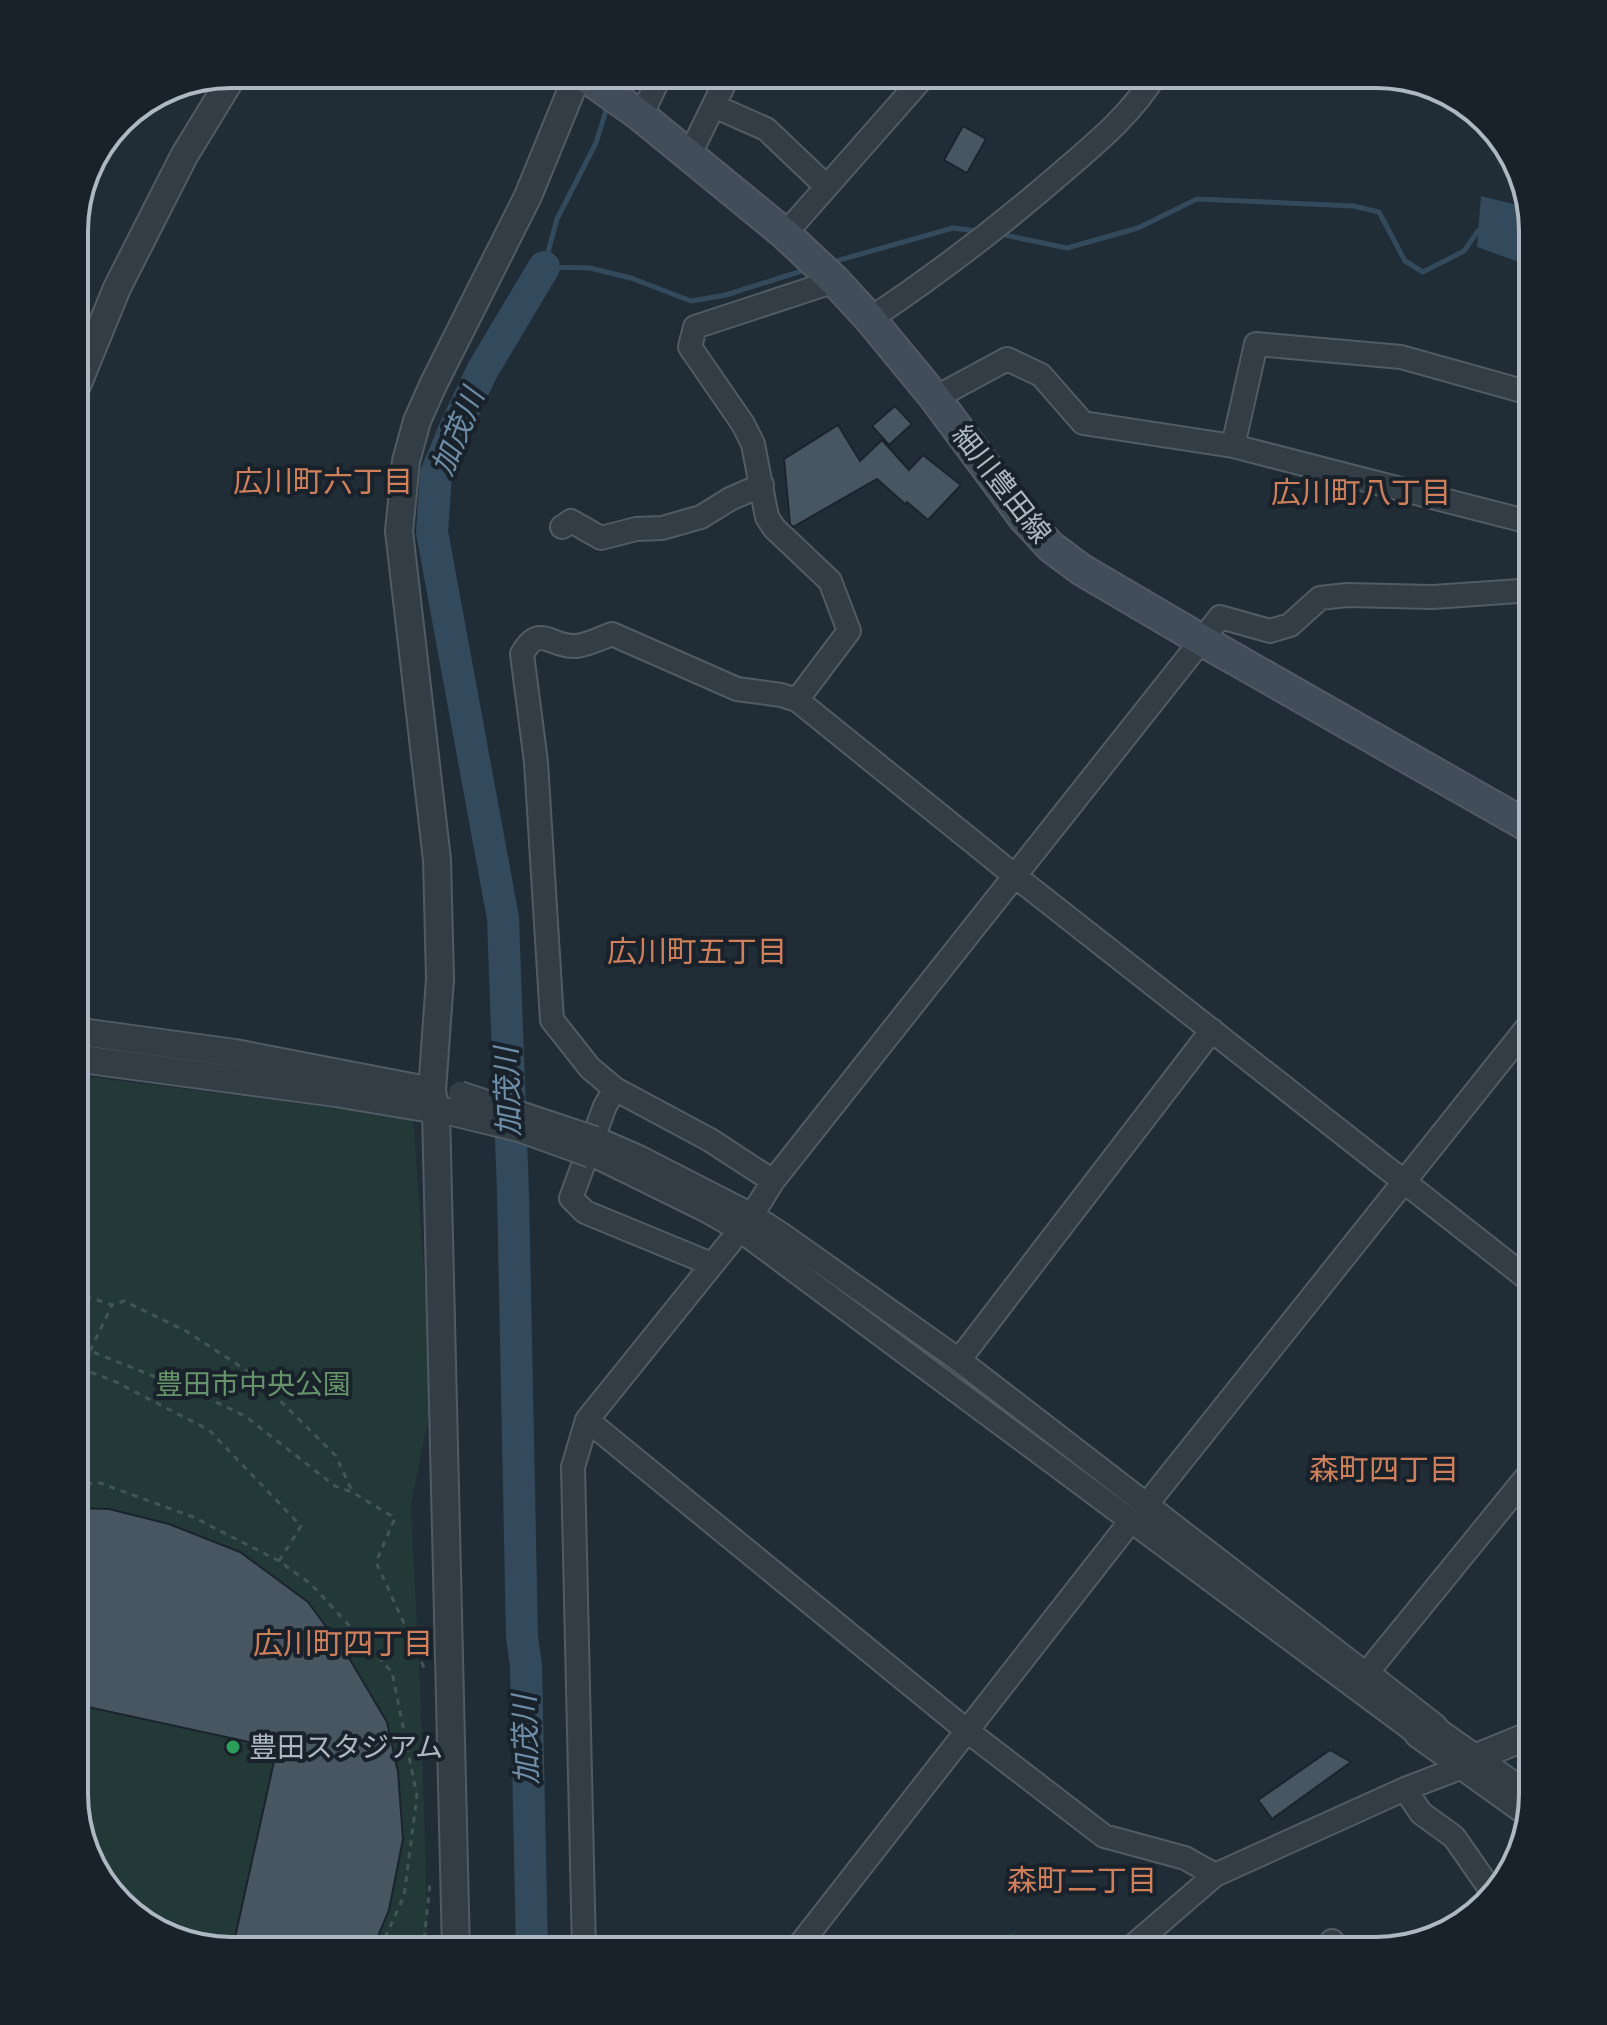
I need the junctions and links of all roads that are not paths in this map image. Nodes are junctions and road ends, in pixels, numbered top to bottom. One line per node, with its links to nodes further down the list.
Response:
1 (225, 88): 15 (street)
2 (583, 88): 32 (street)
3 (604, 88): 9 (main road, 細川豊田線)
4 (654, 88): 9 (street)
5 (722, 88): 8 (street)
6 (914, 88): 11 (street)
7 (1147, 88): 14 (street)
8 (714, 106): 10 (street); 11 (street)
9 (641, 116): 10 (main road, 細川豊田線)
10 (689, 156): 12 (main road, 細川豊田線)
11 (826, 186): 12 (street)
12 (785, 234): 13 (main road, 細川豊田線)
13 (835, 281): 14 (main road, 細川豊田線); 19 (street)
14 (870, 319): 17 (main road, 細川豊田線)
15 (88, 359)
16 (1519, 390): 18 (street)
17 (935, 398): 18 (street); 23 (main road, 細川豊田線)
18 (1233, 446): 20 (street)
19 (762, 485): 21 (street); 24 (street)
20 (1519, 519)
21 (562, 527)
22 (1519, 591): 23 (street)
23 (1203, 641): 25 (main road, 細川豊田線); 26 (street)
24 (797, 700): 26 (street); 31 (street)
25 (1519, 821)
26 (1015, 876): 27 (street); 34 (street)
27 (1212, 1030): 35 (street); 39 (street)
28 (88, 1033): 32 (street)
29 (1519, 1038): 35 (street)
30 (88, 1060): 32 (street)
31 (615, 1089): 34 (street); 37 (street)
32 (445, 1102): 33 (street, bridge); 54 (street)
33 (593, 1146): 36 (street)
34 (773, 1181): 36 (street)
35 (1406, 1182): 38 (street); 42 (street)
36 (746, 1222): 37 (street); 39 (street); 43 (street)
37 (711, 1264): 40 (street)
38 (1519, 1272)
39 (959, 1360): 42 (street)
40 (587, 1420): 45 (street); 55 (street)
41 (1519, 1486): 44 (street)
42 (1147, 1504): 44 (street)
43 (1130, 1522): 45 (street); 46 (street)
44 (1366, 1674): 46 (street)
45 (966, 1730): 52 (street); 56 (street)
46 (1426, 1730): 48 (street)
47 (1519, 1740): 48 (street)
48 (1471, 1762): 49 (street); 50 (street); 51 (street)
49 (1405, 1789): 52 (street); 53 (street)
50 (1519, 1789)
51 (1518, 1804)
52 (1215, 1875): 57 (street)
53 (1486, 1884)
54 (456, 1937)
55 (584, 1937)
56 (806, 1937)
57 (1143, 1937)

